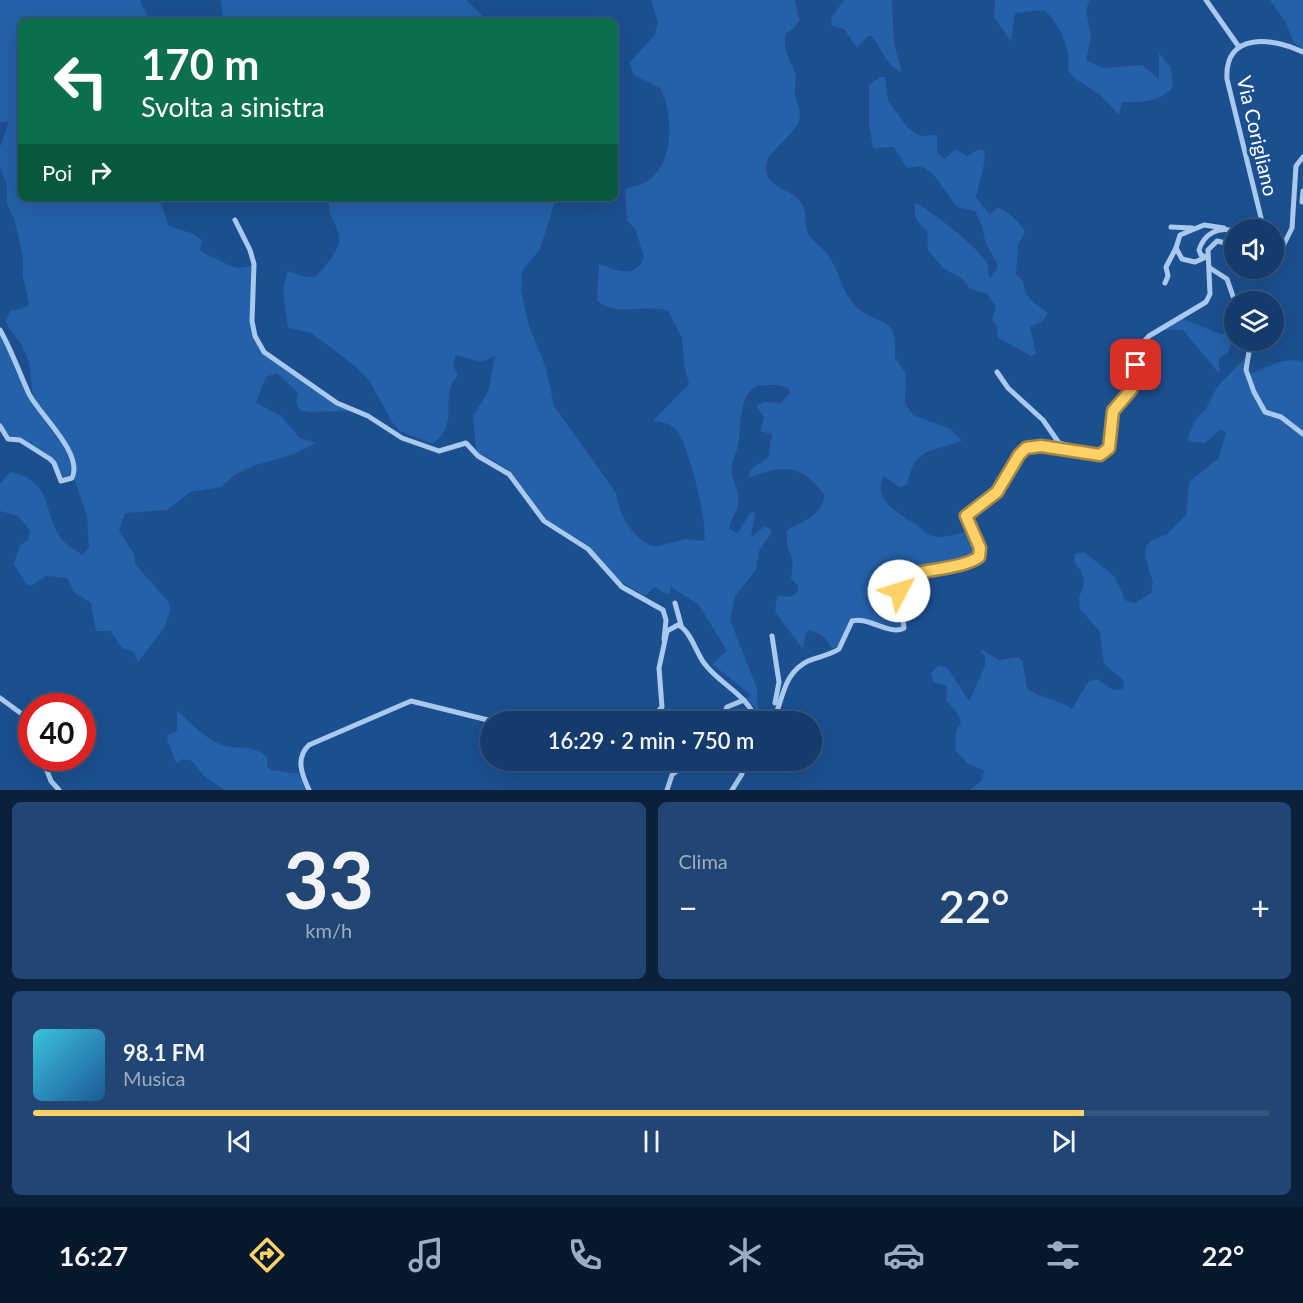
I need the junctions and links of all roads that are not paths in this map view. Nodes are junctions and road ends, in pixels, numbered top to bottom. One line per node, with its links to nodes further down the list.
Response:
1 (1206, 0): 2 (street)
2 (1239, 48): 3 (street, Via Corigliano); 7 (street, Via Corigliano)
3 (1303, 52)
4 (1303, 157): 13 (street)
5 (1303, 191): 6 (street)
6 (1302, 202)
7 (1261, 219)
8 (235, 220): 30 (street)
9 (1171, 227): 10 (street)
10 (1192, 228): 11 (street); 14 (street)
11 (1224, 228): 15 (street)
12 (1224, 243): 15 (street)
13 (1284, 244)
14 (1176, 248): 15 (street); 17 (street)
15 (1206, 257): 16 (street)
16 (1210, 267): 18 (street); 26 (street)
17 (1164, 283)
18 (1231, 291)
19 (0, 330): 22 (street)
20 (1249, 351): 23 (street)
21 (997, 372): 24 (street)
22 (0, 426)
23 (1303, 434)
24 (1059, 443): 25 (street); 26 (street)
25 (1034, 446): 26 (street); 38 (street)
26 (1086, 452)
27 (675, 603): 28 (street)
28 (681, 625): 30 (street); 32 (street)
29 (772, 636): 37 (street)
30 (664, 640): 34 (street)
31 (0, 698): 33 (street)
32 (744, 700): 35 (street); 36 (street)
33 (18, 711)
34 (659, 711)
35 (725, 711)
36 (750, 711)
37 (776, 711)
38 (777, 711)
39 (480, 718): 44 (street)
40 (47, 771): 43 (street)
41 (677, 771): 45 (street)
42 (742, 771): 46 (street)
43 (59, 790)
44 (309, 790)
45 (667, 790)
46 (732, 790)

